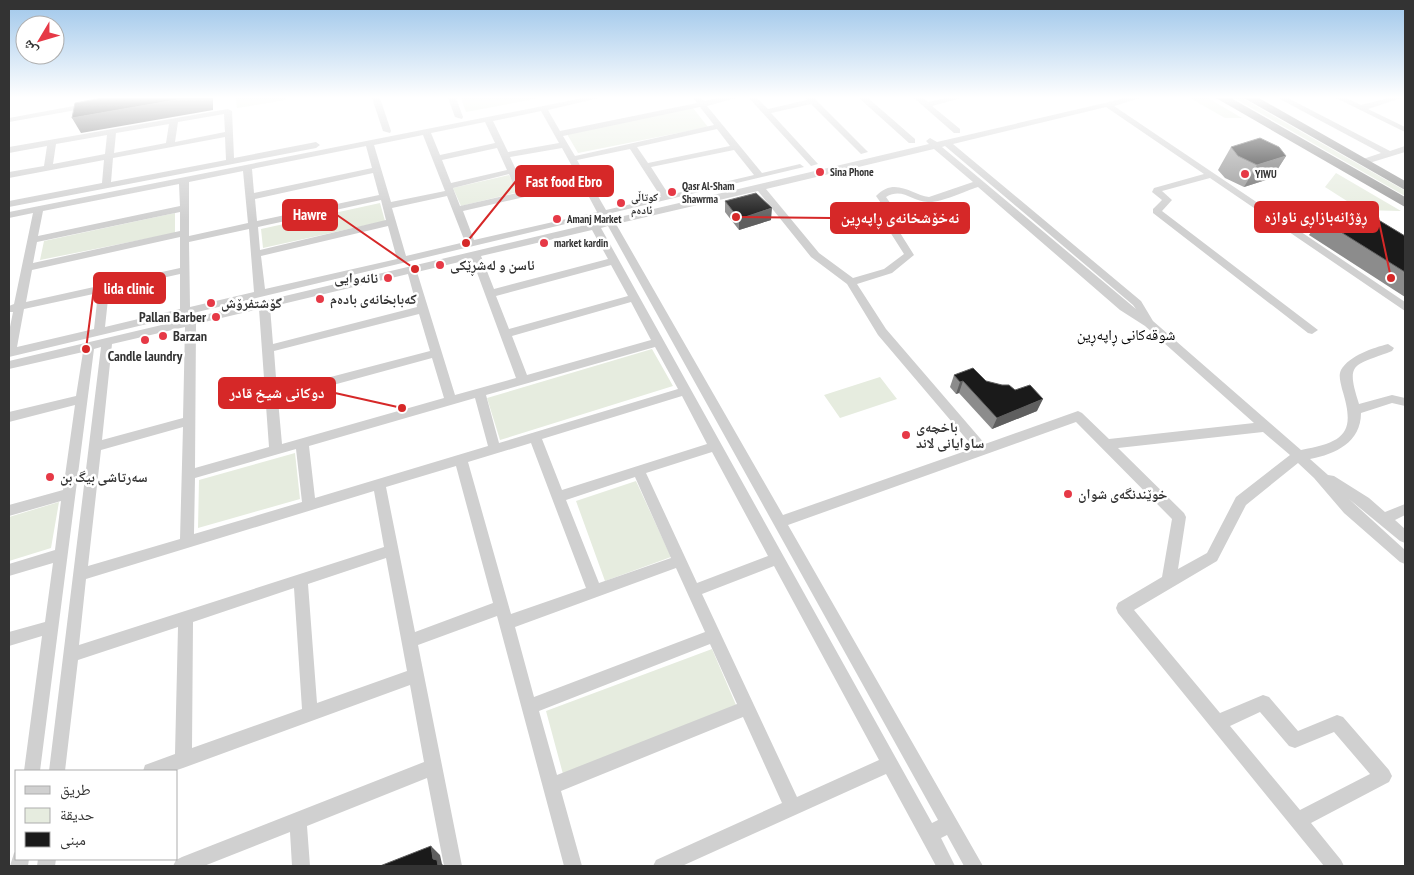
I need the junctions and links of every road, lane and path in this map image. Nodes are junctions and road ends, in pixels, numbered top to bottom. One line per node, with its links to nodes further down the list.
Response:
1 (71, 139): 24 (street)
2 (111, 139): 37 (street)
3 (171, 139): 28 (street)
4 (203, 139): 28 (street)
5 (229, 139): 41 (street)
6 (359, 139): 25 (street)
7 (388, 139): 26 (street)
8 (429, 139): 39 (street)
9 (497, 139): 29 (street)
10 (561, 139): 30 (street)
11 (663, 139): 31 (street)
12 (729, 139): 32 (street)
13 (790, 139): 43 (street)
14 (851, 139): 35 (street)
15 (910, 139): 22 (street)
16 (936, 139): 23 (street)
17 (957, 139): 27 (street)
18 (1158, 139): 50 (street)
19 (1293, 139): 63 (highway)
20 (1322, 139): 42 (highway)
21 (1359, 139): 36 (street)
22 (912, 141): 23 (street); 35 (street)
23 (930, 141): 27 (street); 53 (street); 55 (street)
24 (52, 142): 34 (street); 46 (street)
25 (348, 142): 26 (street); 41 (street); 45 (street)
26 (370, 142): 47 (street)
27 (946, 142): 62 (street)
28 (170, 145): 37 (street)
29 (500, 145): 38 (street); 39 (street)
30 (564, 145): 38 (street); 40 (street)
31 (632, 146): 40 (street); 44 (street)
32 (736, 147): 44 (street); 53 (street)
33 (1405, 149): 36 (street)
34 (9, 150)
35 (864, 152): 43 (street)
36 (1388, 154): 42 (street)
37 (110, 156): 46 (street); 54 (street)
38 (505, 156): 48 (street)
39 (438, 158): 57 (street)
40 (572, 159): 52 (street)
41 (230, 161): 54 (street)
42 (1363, 162): 56 (highway)
43 (814, 164): 53 (street)
44 (645, 166): 60 (street)
45 (247, 167): 51 (street); 59 (street)
46 (48, 168): 49 (street)
47 (377, 170): 59 (street); 61 (street)
48 (512, 171): 57 (street); 58 (street)
49 (9, 175)
50 (1212, 175): 89 (street); 94 (street)
51 (184, 180): 66 (street); 67 (street)
52 (584, 181): 58 (street); 70 (street)
53 (759, 181): 60 (street); 70 (street); 83 (street)
54 (106, 184): 64 (street)
55 (980, 184): 65 (street); 83 (street)
56 (1405, 186)
57 (450, 189): 61 (street); 68 (street)
58 (523, 195): 68 (street)
59 (250, 197): 72 (street)
60 (666, 198): 70 (street)
61 (386, 202): 71 (street); 72 (street)
62 (1017, 203): 65 (street); 93 (street)
63 (1405, 203)
64 (9, 204)
65 (1005, 206): 93 (street)
66 (185, 208): 74 (street); 75 (street)
67 (39, 209): 69 (street); 75 (street)
68 (458, 209): 76 (street)
69 (9, 214)
70 (606, 217): 73 (street); 76 (street); 104 (street)
71 (391, 222): 77 (street); 78 (street)
72 (254, 226): 74 (street); 77 (street)
73 (594, 226): 76 (street); 79 (street)
74 (185, 237): 80 (street); 82 (street)
75 (33, 240): 80 (street)
76 (473, 249): 78 (street); 81 (street); 86 (street)
77 (256, 254): 88 (street)
78 (402, 260): 85 (street)
79 (613, 261): 86 (street); 87 (street)
80 (27, 268): 90 (street)
81 (411, 268): 85 (street); 91 (street)
82 (185, 270): 84 (street); 92 (street)
83 (851, 282): 124 (street)
84 (104, 288): 90 (street); 96 (street)
85 (306, 288): 88 (street)
86 (490, 294): 95 (street)
87 (634, 298): 95 (street); 97 (street)
88 (262, 299): 92 (street); 100 (street)
89 (1405, 307)
90 (14, 308): 101 (street)
91 (424, 309): 100 (street); 102 (street)
92 (188, 316): 96 (street); 115 (street)
93 (1149, 323): 116 (street)
94 (1312, 330)
95 (506, 334): 106 (street)
96 (103, 336): 98 (street); 101 (street); 121 (street)
97 (658, 342): 105 (street); 106 (street)
98 (89, 346): 103 (street); 110 (street)
99 (1388, 348): 113 (street)
100 (267, 349): 109 (street)
101 (9, 353)
102 (437, 353): 109 (street); 111 (street)
103 (9, 365)
104 (694, 370): 105 (street); 137 (street)
105 (676, 375): 107 (street)
106 (523, 380): 108 (street)
107 (685, 391): 117 (street); 120 (street)
108 (479, 393): 111 (street); 122 (street)
109 (271, 397): 123 (street)
110 (82, 399): 114 (street); 131 (street)
111 (451, 401): 118 (street)
112 (1405, 402): 113 (street)
113 (1355, 410): 125 (street)
114 (9, 418)
115 (189, 420): 121 (street); 129 (street)
116 (1265, 426): 119 (street); 125 (street)
117 (535, 437): 122 (street); 132 (street)
118 (302, 443): 123 (street); 133 (street)
119 (1106, 444): 124 (street); 148 (street)
120 (715, 446): 127 (street); 143 (street)
121 (95, 447): 146 (street)
122 (494, 449): 126 (street)
123 (276, 450): 129 (street)
124 (984, 450): 137 (street)
125 (1298, 456): 128 (street); 148 (street)
126 (461, 459): 130 (street); 151 (street)
127 (639, 472): 132 (street); 144 (street)
128 (1319, 474): 136 (street); 142 (street)
129 (188, 475): 139 (street)
130 (379, 484): 133 (street); 140 (street)
131 (69, 494): 135 (street); 141 (street)
132 (558, 497): 149 (street)
133 (309, 505): 139 (street)
134 (1405, 509): 136 (street)
135 (9, 510)
136 (1384, 519): 138 (street)
137 (780, 522): 174 (street)
138 (1405, 537)
139 (186, 543): 146 (street)
140 (392, 550): 147 (street); 157 (street)
141 (61, 554): 145 (street); 154 (street)
142 (1405, 558)
143 (777, 560): 150 (street); 165 (street)
144 (679, 561): 149 (street); 150 (street)
145 (9, 570)
146 (80, 575): 158 (street)
147 (301, 581): 152 (street); 162 (street)
148 (1169, 582): 163 (street)
149 (595, 591): 153 (street)
150 (693, 591): 155 (street)
151 (502, 607): 153 (street); 157 (street)
152 (186, 618): 158 (street); 164 (street)
153 (506, 623): 160 (street)
154 (51, 627): 156 (street); 167 (street)
155 (714, 636): 160 (street); 161 (street)
156 (9, 639)
157 (409, 641): 159 (street)
158 (71, 655): 168 (street)
159 (416, 675): 162 (street); 166 (street)
160 (529, 706): 170 (street)
161 (747, 708): 170 (street); 171 (street)
162 (310, 714): 164 (street)
163 (1217, 723): 173 (street); 173 (street)
164 (183, 760): 169 (street)
165 (889, 764): 171 (street); 175 (street)
166 (434, 767): 172 (street); 178 (street)
167 (32, 770)
168 (57, 770)
169 (154, 770)
170 (551, 786): 179 (street)
171 (793, 808): 180 (street)
172 (298, 821): 176 (street); 177 (street)
173 (1298, 821): 183 (street)
174 (950, 823): 175 (street); 182 (street)
175 (929, 835): 181 (street)
176 (186, 866)
177 (301, 866)
178 (453, 866)
179 (573, 866)
180 (662, 866)
181 (946, 866)
182 (974, 866)
183 (1335, 866)

